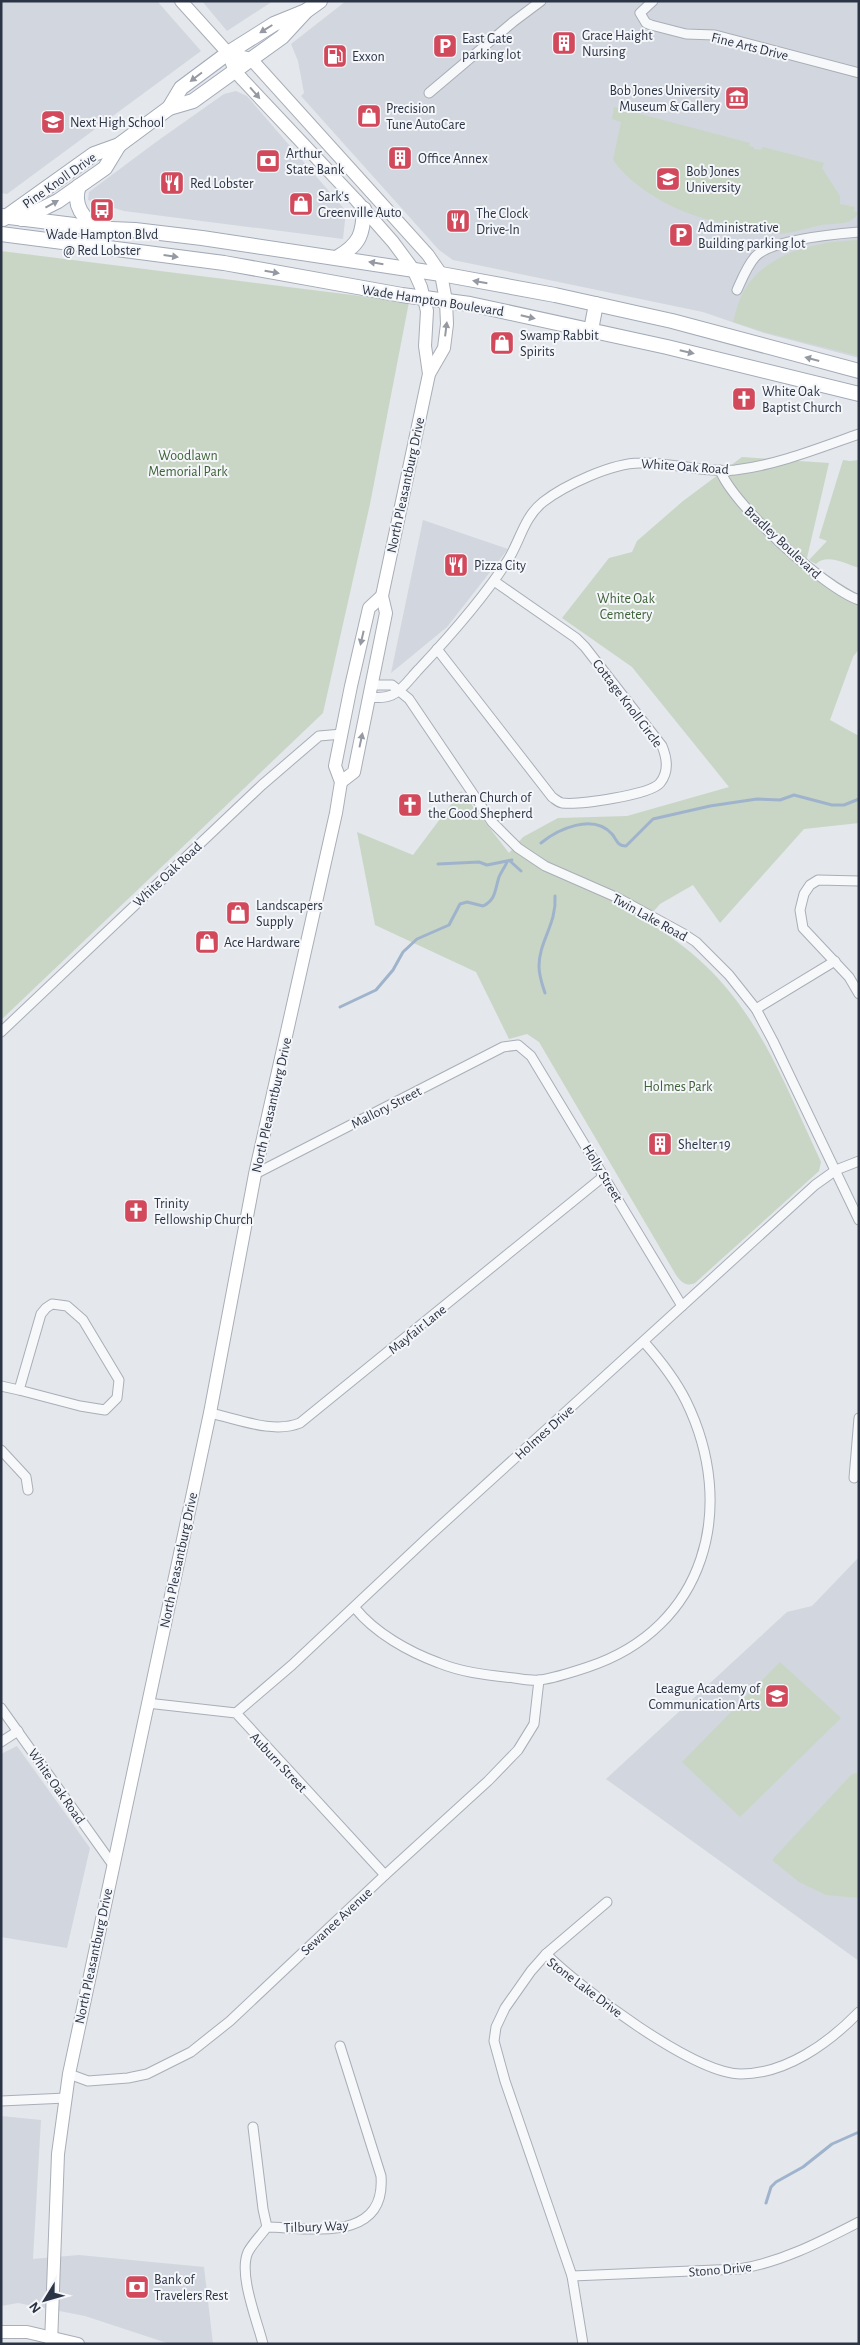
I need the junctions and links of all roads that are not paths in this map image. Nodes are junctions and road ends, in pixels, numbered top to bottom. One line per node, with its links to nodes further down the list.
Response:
1 (182, 1): 6 (main road)
2 (320, 1): 5 (main road)
3 (541, 1): 10 (street)
4 (654, 1): 9 (street, Fine Arts Drive)
5 (306, 12): 6 (main road, one-way to 6); 7 (main road)
6 (228, 52): 7 (main road); 8 (main road, North Pleasantburg Drive); 11 (main road, Pine Knoll Drive, one-way to 11)
7 (251, 59): 8 (main road, Pine Knoll Drive); 21 (main road, North Pleasantburg Drive)
8 (235, 71): 11 (main road, Pine Knoll Drive); 14 (main road, North Pleasantburg Drive, one-way to 14)
9 (859, 74)
10 (429, 93)
11 (169, 108): 12 (main road, Pine Knoll Drive)
12 (119, 145): 13 (main road, Pine Knoll Drive); 16 (main road, Pine Knoll Drive)
13 (79, 186): 15 (main road, Pine Knoll Drive, one-way to 13); 17 (main road)
14 (364, 210): 19 (main road); 20 (main road, North Pleasantburg Drive)
15 (23, 219): 16 (main road, Pine Knoll Drive); 17 (main road, Wade Hampton Boulevard)
16 (2, 225): 17 (main road); 24 (main road, Wade Hampton Boulevard, one-way to 24)
17 (95, 228): 19 (main road, Wade Hampton Boulevard)
18 (859, 232): 23 (street)
19 (338, 257): 20 (main road, Wade Hampton Boulevard, one-way to 19)
20 (413, 270): 21 (main road, Wade Hampton Boulevard); 24 (main road, North Pleasantburg Drive)
21 (441, 274): 22 (main road, Wade Hampton Boulevard, one-way to 21); 25 (main road, North Pleasantburg Drive)
22 (500, 285): 26 (main road, Wade Hampton Boulevard); 27 (main road)
23 (737, 290)
24 (425, 298): 25 (main road, Wade Hampton Boulevard); 30 (main road, North Pleasantburg Drive)
25 (446, 301): 27 (main road, Wade Hampton Boulevard); 30 (main road, North Pleasantburg Drive, one-way to 25)
26 (596, 304): 28 (main road); 29 (main road, Wade Hampton Boulevard, one-way to 26)
27 (497, 310): 28 (main road, Wade Hampton Boulevard, one-way to 28)
28 (591, 330): 31 (main road, Wade Hampton Boulevard, one-way to 31)
29 (859, 371)
30 (429, 374): 35 (main road, North Pleasantburg Drive)
31 (859, 394)
32 (859, 434): 33 (street, White Oak Road)
33 (720, 470): 34 (street, White Oak Road); 36 (street, Bradley Boulevard)
34 (494, 581): 37 (street, White Oak Road); 37 (street, Cottage Knoll Circle)
35 (382, 596): 38 (main road, North Pleasantburg Drive); 41 (main road, North Pleasantburg Drive, one-way to 41)
36 (859, 600)
37 (437, 650): 39 (street, White Oak Road)
38 (372, 684): 39 (street); 40 (main road, North Pleasantburg Drive)
39 (400, 690): 40 (street, White Oak Road); 46 (street, Twin Lake Road)
40 (370, 698): 42 (main road, North Pleasantburg Drive, one-way to 40)
41 (342, 734): 42 (main road, North Pleasantburg Drive); 47 (street, White Oak Road)
42 (341, 782): 51 (main road, North Pleasantburg Drive)
43 (859, 881): 44 (street)
44 (835, 961): 45 (street); 46 (street)
45 (859, 994)
46 (756, 1009): 50 (street, Twin Lake Road)
47 (1, 1032)
48 (518, 1045): 51 (street, Mallory Street); 52 (street, Holly Street)
49 (859, 1161): 50 (street, Holmes Drive)
50 (836, 1170): 53 (street, Twin Lake Road); 54 (street, Holmes Drive)
51 (255, 1174): 58 (main road, North Pleasantburg Drive)
52 (604, 1176): 54 (street, Holly Street); 58 (street, Mayfair Lane)
53 (859, 1220)
54 (682, 1306): 55 (street, Holmes Drive)
55 (644, 1342): 63 (street, Holmes Drive); 64 (street)
56 (1, 1386): 57 (street)
57 (19, 1390): 57 (street)
58 (210, 1414): 65 (main road, North Pleasantburg Drive)
59 (859, 1418): 61 (street)
60 (1, 1450): 62 (street)
61 (854, 1478)
62 (28, 1490)
63 (355, 1608): 64 (street); 67 (street, Holmes Drive)
64 (539, 1680): 71 (street, Sewanee Avenue)
65 (147, 1704): 67 (street); 70 (main road, North Pleasantburg Drive)
66 (1, 1708): 68 (street, White Oak Road)
67 (236, 1713): 71 (street, Auburn Street)
68 (18, 1731): 69 (street); 70 (street, White Oak Road)
69 (1, 1742)
70 (113, 1865): 76 (main road, North Pleasantburg Drive)
71 (385, 1875): 76 (street, Sewanee Avenue)
72 (607, 1902): 73 (street)
73 (546, 1954): 74 (street, Stone Lake Drive); 82 (street, Stone Lake Drive)
74 (859, 2012)
75 (340, 2046): 81 (street, Tilbury Way)
76 (69, 2074): 77 (main road, North Pleasantburg Drive)
77 (66, 2098): 78 (street); 84 (main road, North Pleasantburg Drive)
78 (1, 2101)
79 (254, 2127): 81 (street)
80 (859, 2222): 82 (street, Stono Drive)
81 (267, 2227): 86 (street, Tilbury Way)
82 (572, 2276): 87 (street, Stone Lake Drive)
83 (1, 2332): 84 (main road)
84 (51, 2340): 85 (main road)
85 (78, 2344)
86 (263, 2344)
87 (583, 2344)

